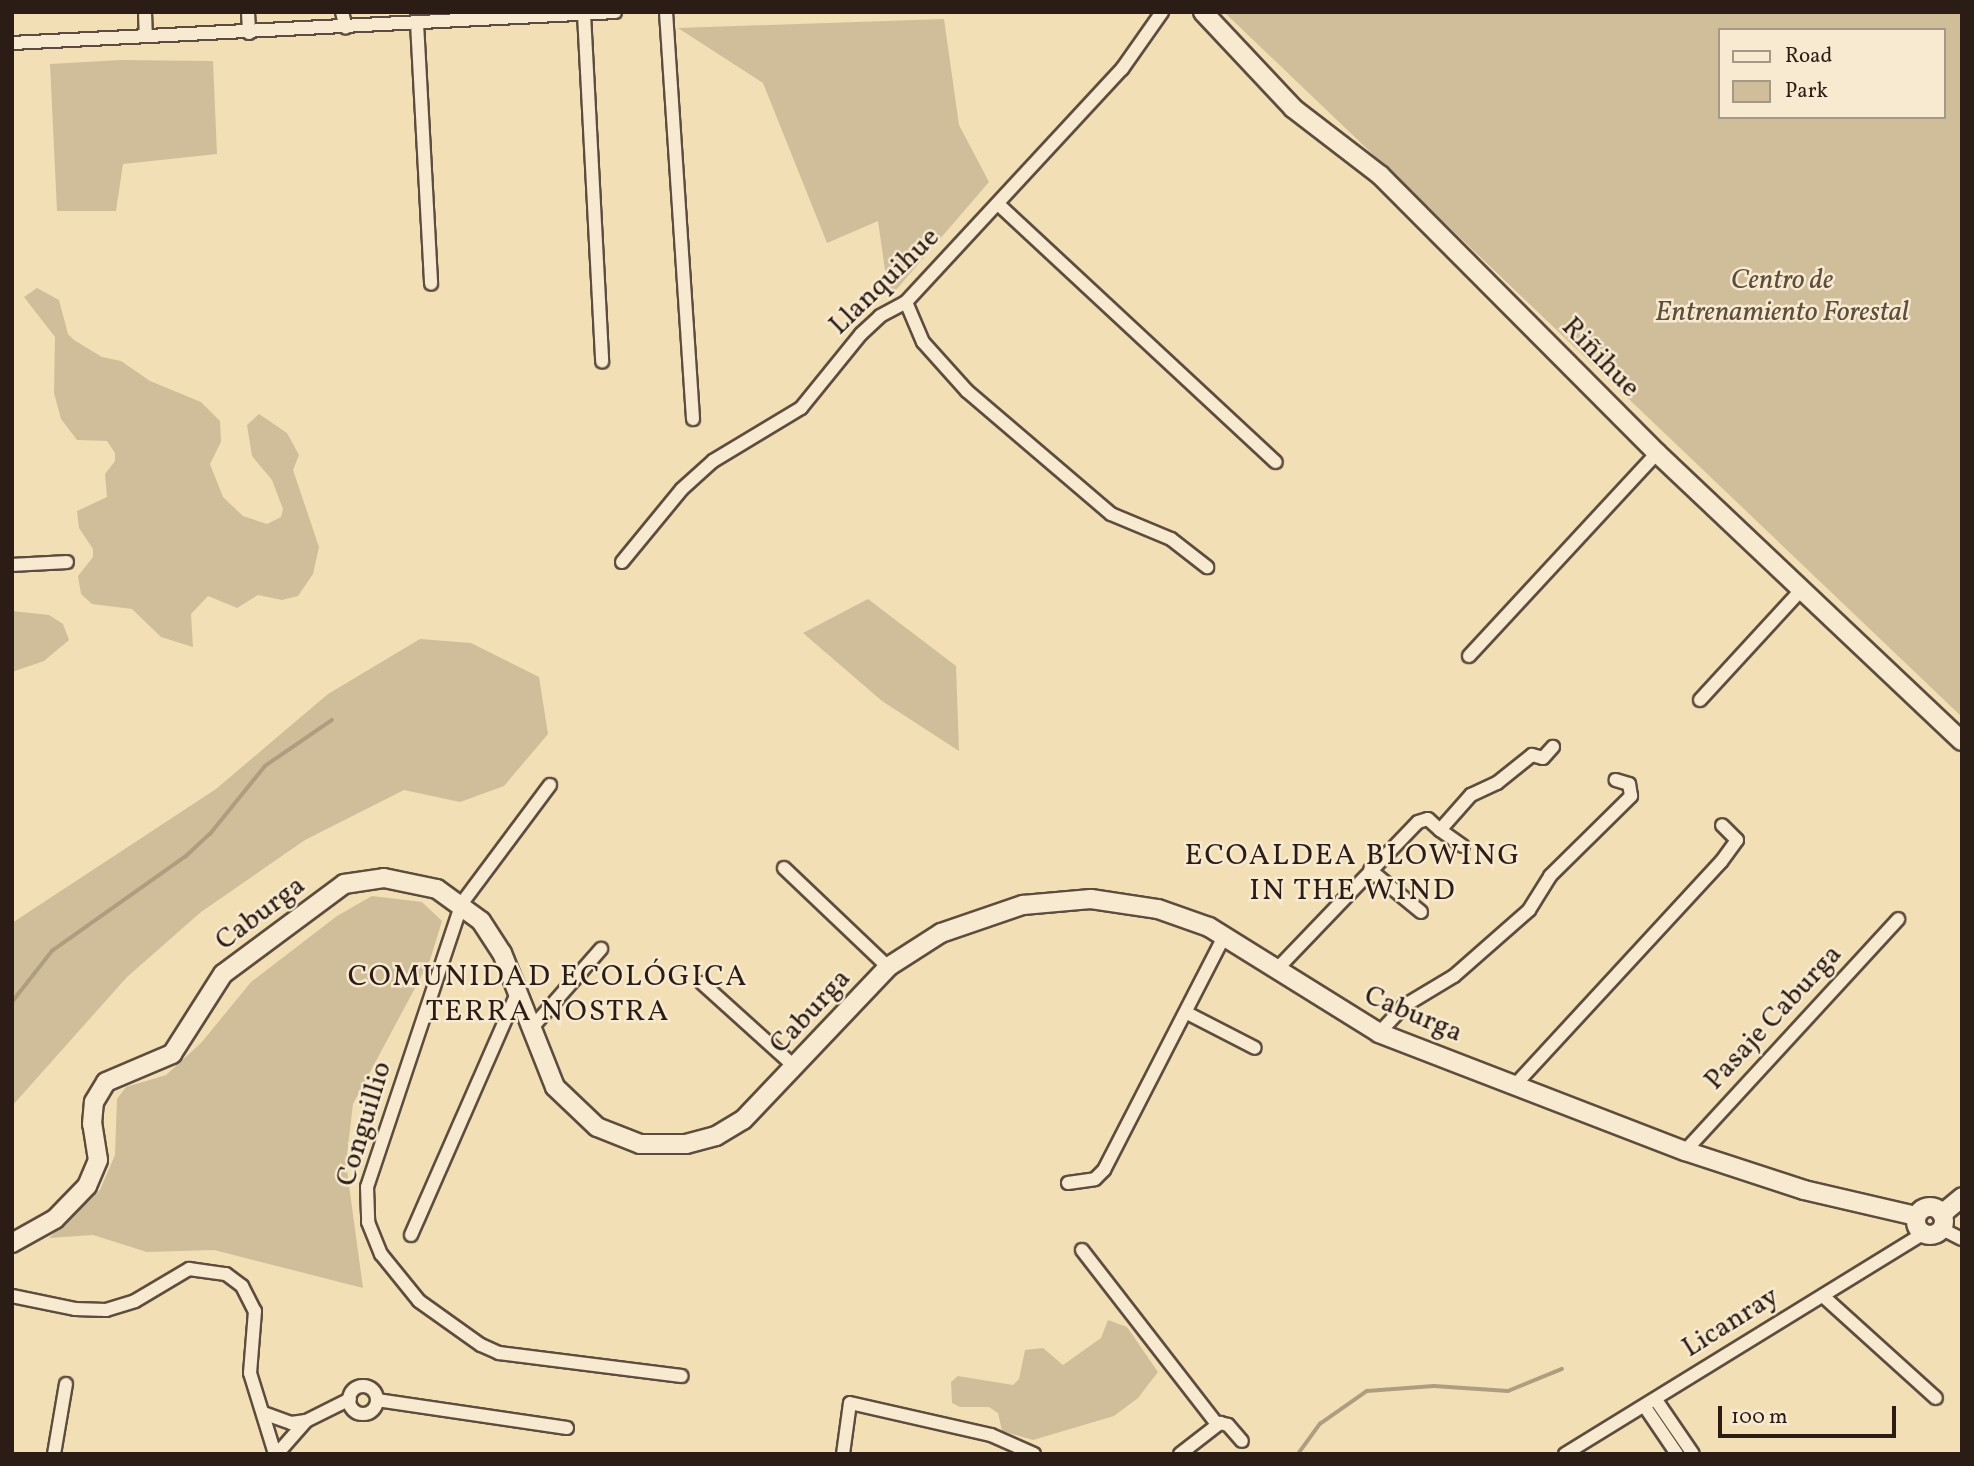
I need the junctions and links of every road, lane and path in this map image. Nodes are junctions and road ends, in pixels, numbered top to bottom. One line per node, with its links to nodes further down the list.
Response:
1 (145, 12): 13 (street)
2 (248, 12): 12 (street)
3 (342, 12): 11 (street)
4 (615, 12): 8 (street)
5 (666, 12): 19 (street)
6 (1162, 12): 15 (street, Llanquihue)
7 (1203, 12): 20 (street, Riñihue)
8 (589, 13): 9 (street); 18 (street)
9 (502, 15): 10 (street)
10 (417, 23): 11 (street); 16 (street)
11 (346, 28): 12 (street)
12 (249, 33): 13 (street)
13 (146, 36): 14 (street)
14 (12, 43)
15 (998, 204): 17 (street, Llanquihue); 21 (street)
16 (431, 284)
17 (906, 302): 23 (street, Llanquihue); 25 (street)
18 (602, 362)
19 (693, 419)
20 (1657, 453): 26 (street, Riñihue); 27 (street)
21 (1276, 462)
22 (67, 562): 24 (street)
23 (622, 562)
24 (12, 565)
25 (1207, 567)
26 (1802, 589): 28 (street); 29 (street, Riñihue)
27 (1469, 656)
28 (1700, 700)
29 (1962, 741)
30 (1553, 747): 34 (street)
31 (1616, 780): 49 (street)
32 (550, 785): 38 (street, Conguillio)
33 (1722, 825): 52 (street)
34 (1440, 830): 35 (street); 37 (street)
35 (1463, 846)
36 (784, 868): 43 (street)
37 (1370, 870): 39 (street); 44 (street)
38 (462, 903): 46 (street, Caburga); 61 (street, Caburga); 66 (street, Conguillio)
39 (1421, 912)
40 (1898, 919): 53 (street, Pasaje Caburga)
41 (1225, 935): 43 (street, Caburga); 44 (street, Caburga); 47 (street)
42 (601, 949): 48 (street)
43 (888, 967): 51 (street, Caburga)
44 (1278, 968): 49 (street, Caburga)
45 (702, 984): 51 (street)
46 (517, 995): 48 (street, Caburga); 59 (street)
47 (1187, 1013): 50 (street); 54 (street)
48 (530, 1030): 51 (street, Caburga)
49 (1379, 1033): 52 (street, Caburga)
50 (1255, 1048)
51 (795, 1068)
52 (1516, 1085): 53 (street, Caburga)
53 (1685, 1151): 56 (street, Caburga)
54 (1068, 1183)
55 (1962, 1197): 57 (street)
56 (1916, 1216): 57 (street, Caburga); 58 (street)
57 (1942, 1221): 58 (street); 60 (street)
58 (1923, 1234): 64 (street, Licanray)
59 (411, 1235)
60 (1962, 1240)
61 (12, 1242)
62 (1082, 1250): 74 (street)
63 (12, 1284): 65 (street)
64 (1823, 1296): 68 (street); 71 (street, Licanray)
65 (17, 1297): 72 (street)
66 (682, 1376)
67 (66, 1384): 77 (street)
68 (1936, 1398)
69 (350, 1399): 70 (street); 70 (street); 73 (street)
70 (377, 1400): 75 (street)
71 (1651, 1404): 82 (street, Licanray); 83 (street); 84 (street)
72 (266, 1414): 73 (street); 78 (street)
73 (306, 1421): 78 (street)
74 (1217, 1424): 76 (street); 81 (street)
75 (567, 1429)
76 (1242, 1441)
77 (54, 1454)
78 (276, 1454)
79 (843, 1454): 80 (street)
80 (1034, 1454)
81 (1180, 1454)
82 (1565, 1454)
83 (1677, 1454)
84 (1693, 1454)

